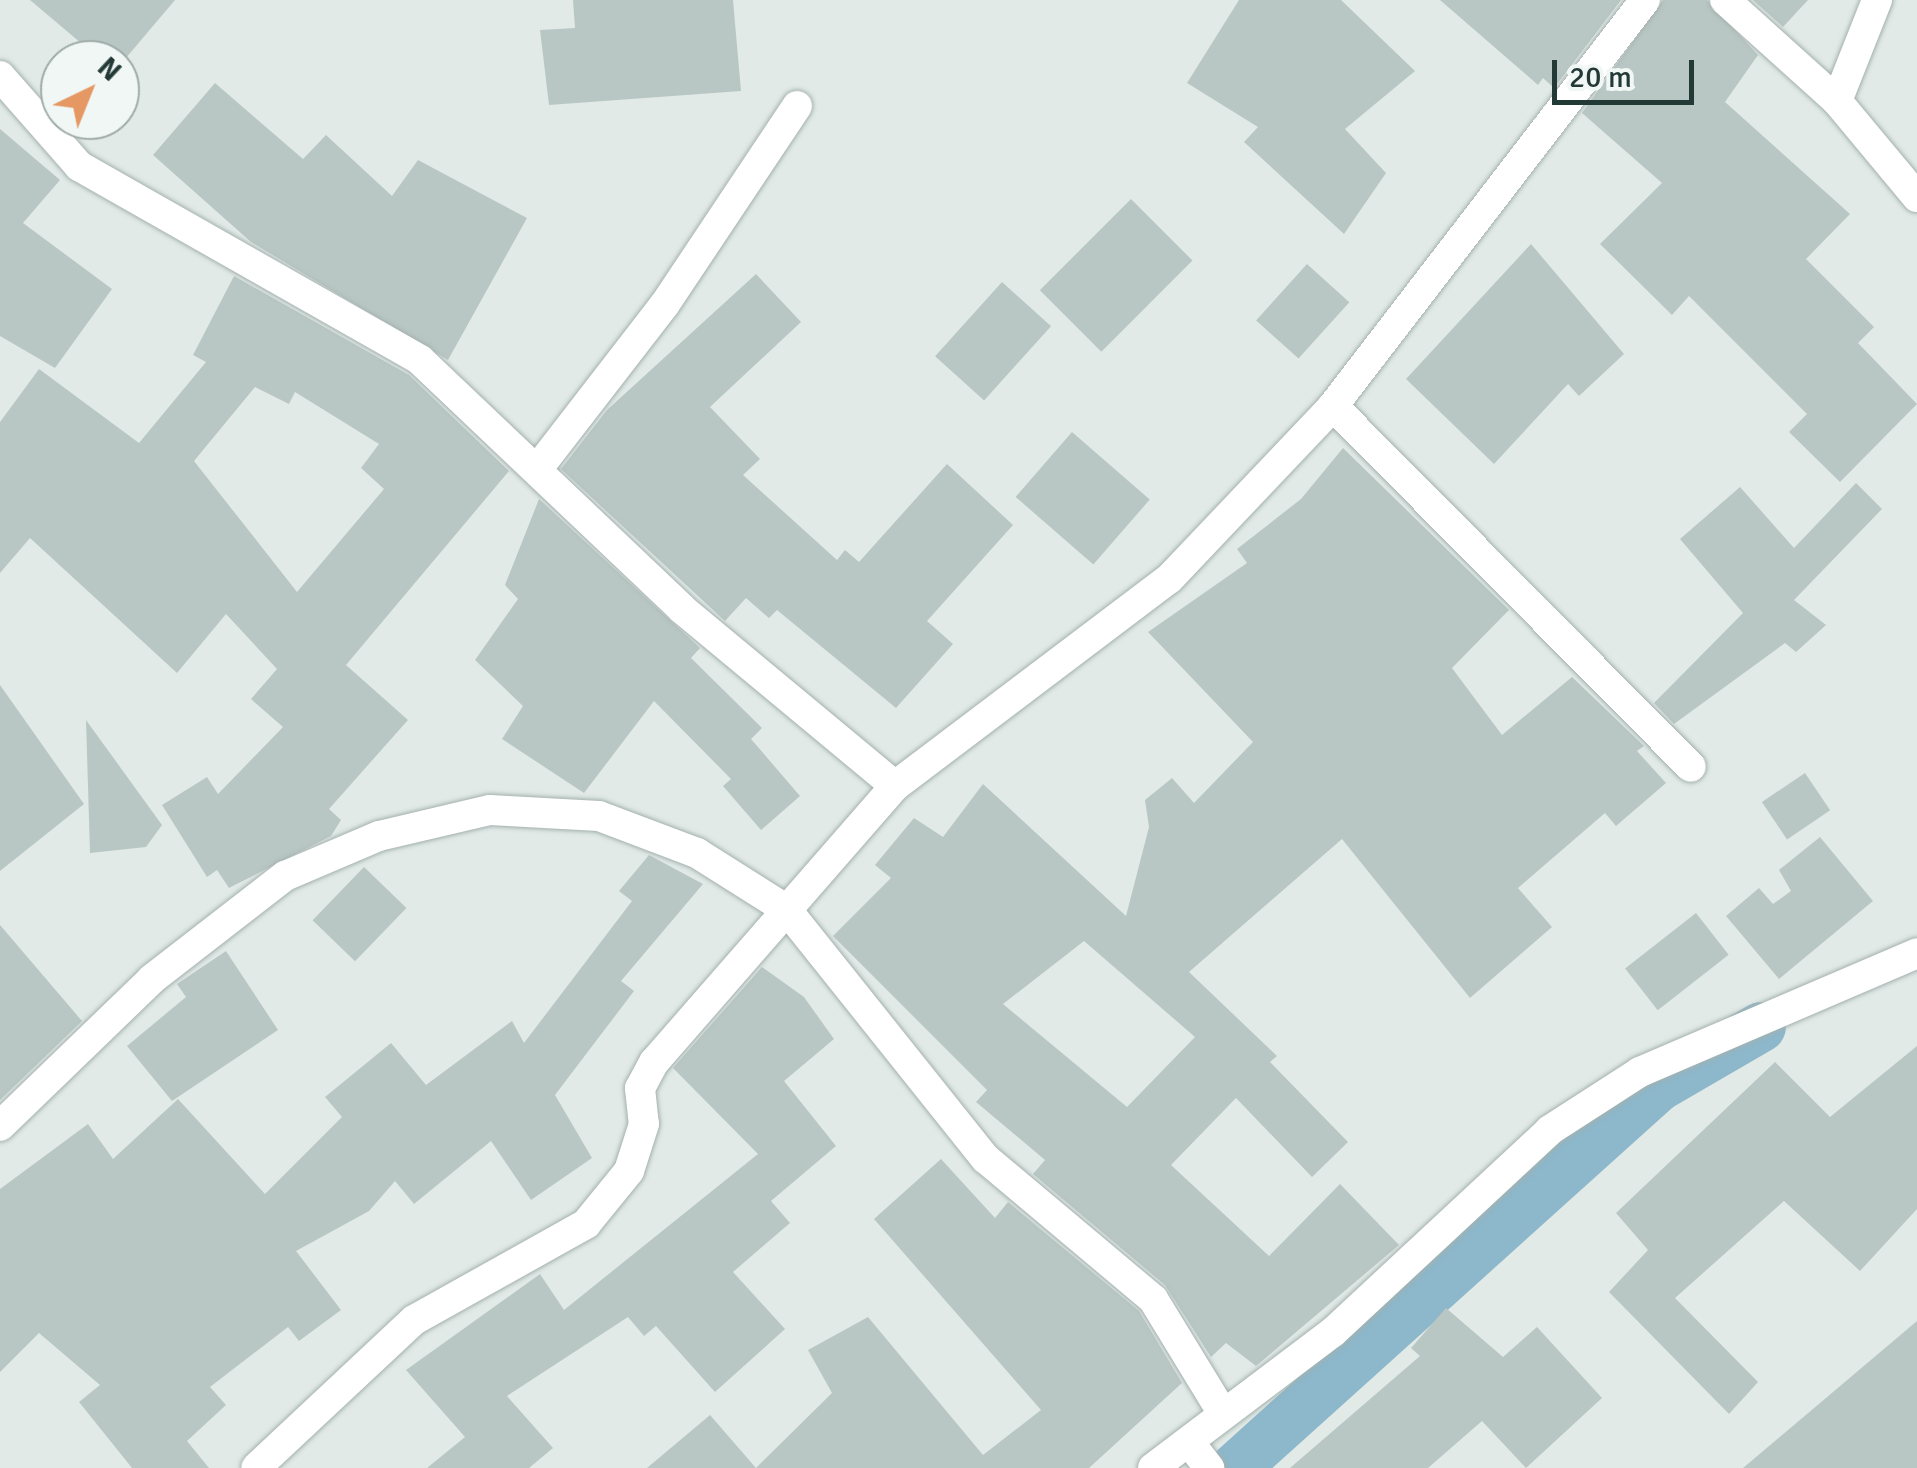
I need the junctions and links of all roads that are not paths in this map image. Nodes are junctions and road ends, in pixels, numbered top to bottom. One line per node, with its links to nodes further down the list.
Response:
1 (1645, 0): 8 (street)
2 (1724, 0): 5 (street)
3 (1878, 0): 5 (street)
4 (0, 76): 9 (street)
5 (1837, 101): 7 (street)
6 (796, 106): 9 (street)
7 (1917, 197)
8 (1333, 406): 10 (street); 11 (street)
9 (539, 467): 11 (street)
10 (1691, 767)
11 (895, 786): 12 (street)
12 (788, 910): 14 (street); 15 (street); 17 (street)
13 (1917, 952): 15 (street)
14 (0, 1126)
15 (1222, 1412): 16 (street)
16 (1189, 1442): 18 (street); 19 (street)
17 (256, 1468)
18 (1153, 1468)
19 (1209, 1468)

